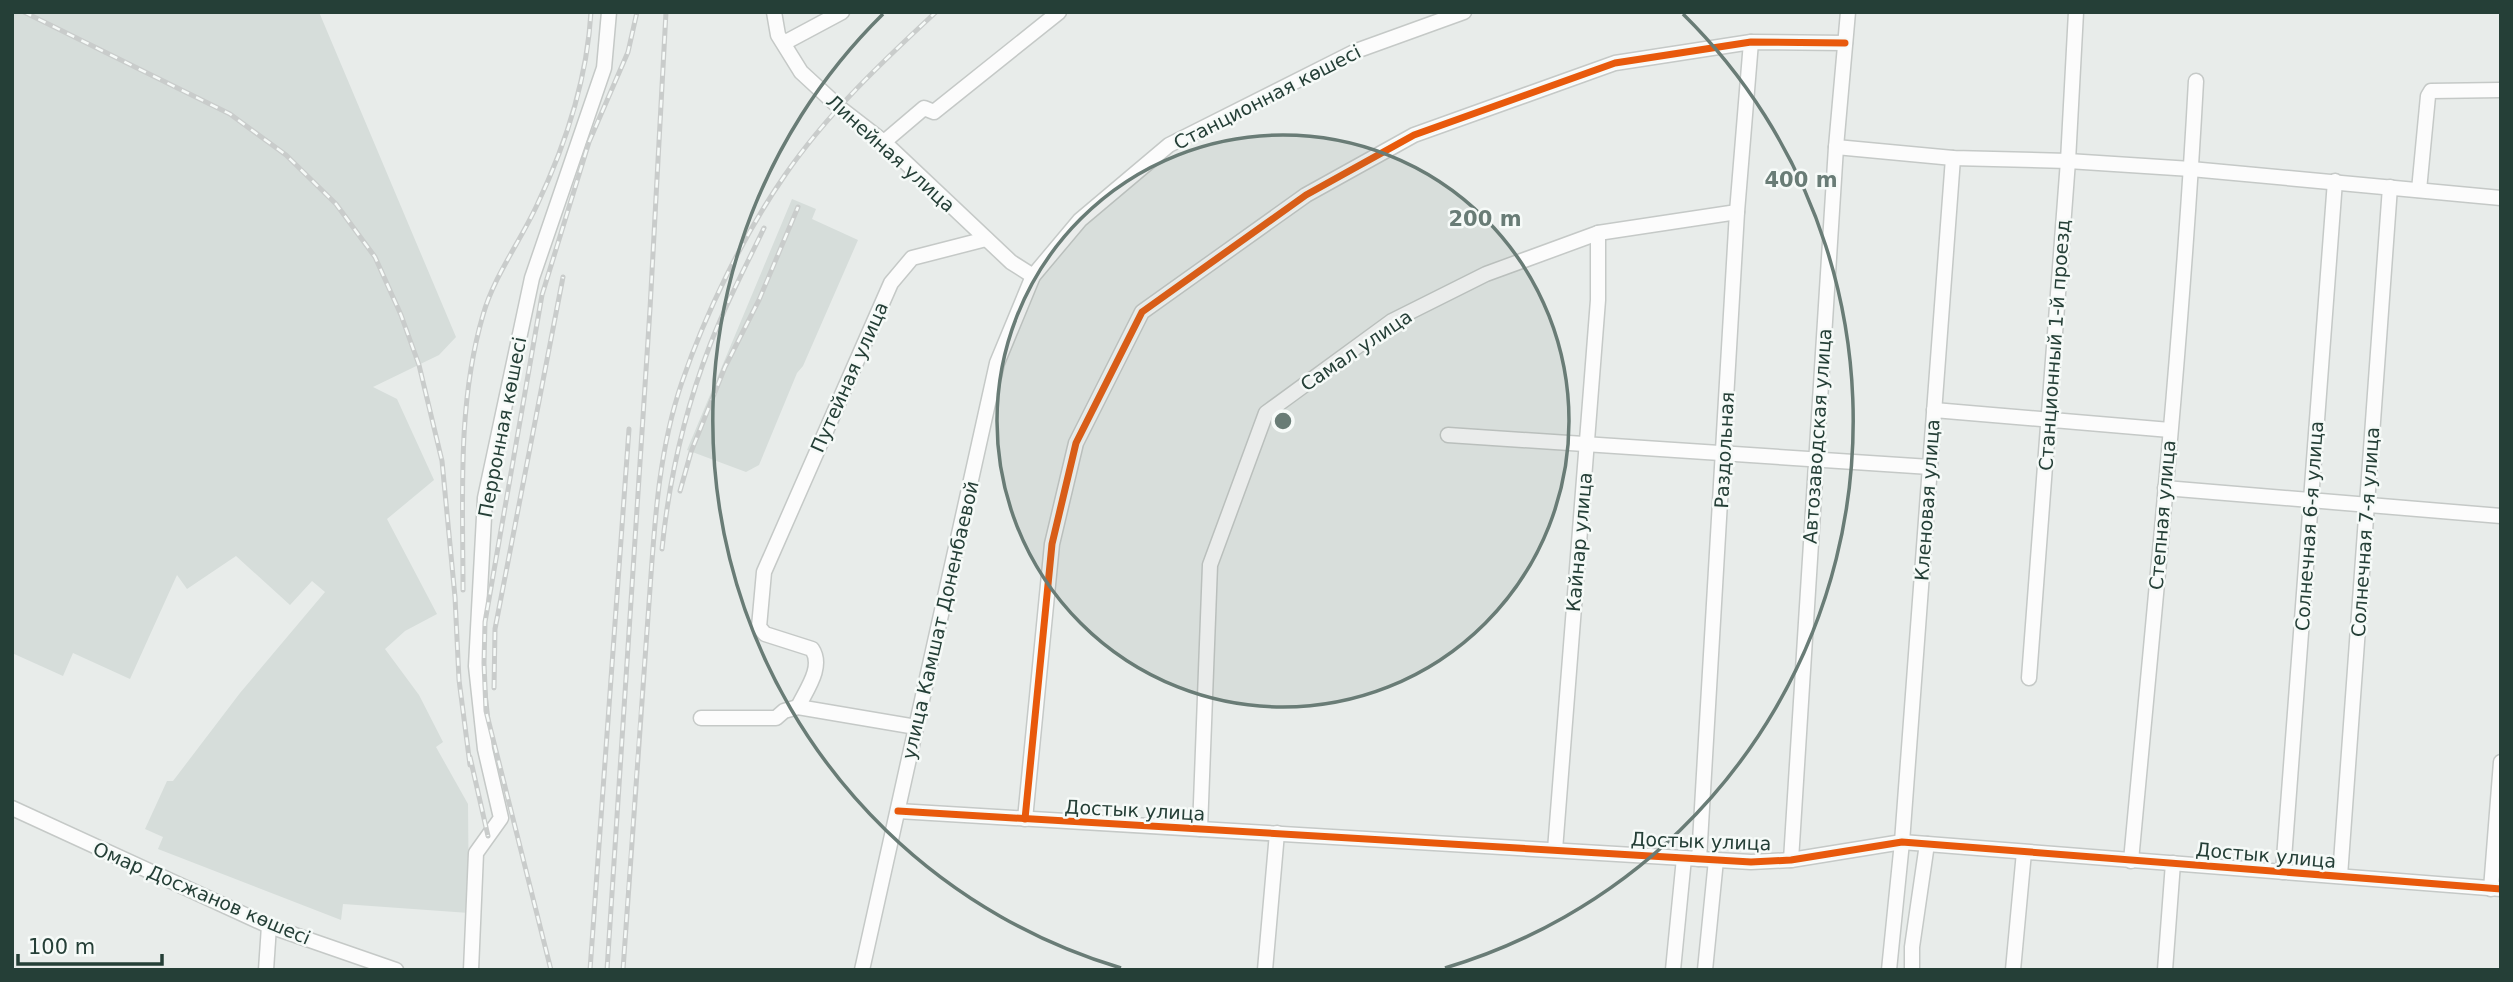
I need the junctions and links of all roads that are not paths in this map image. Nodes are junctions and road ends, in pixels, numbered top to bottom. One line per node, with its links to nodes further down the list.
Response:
1 (609, 12): 63 (street, Перронная көшесі)
2 (774, 12): 9 (street, Линейная улица)
3 (842, 12): 9 (street)
4 (1059, 12): 13 (street)
5 (1464, 12): 25 (street, Станционная көшесі)
6 (1848, 12): 10 (street, Автозаводская улица)
7 (2077, 12): 16 (street, Станционный 1-й проезд)
8 (1751, 42): 10 (street); 22 (street, Раздольная); 45 (street)
9 (783, 43): 13 (street, Линейная улица)
10 (1845, 43): 14 (street, Автозаводская улица)
11 (2196, 81): 17 (street, Степная улица)
12 (2501, 90): 20 (street)
13 (884, 142): 24 (street, Линейная улица)
14 (1836, 147): 15 (street); 32 (street, Автозаводская улица)
15 (1953, 158): 16 (street); 26 (street, Кленовая улица)
16 (2068, 161): 17 (street); 27 (street, Станционный 1-й проезд)
17 (2192, 169): 18 (street); 28 (street, Степная улица)
18 (2335, 181): 19 (street); 35 (street, Солнечная 6-я улица)
19 (2390, 187): 20 (street); 36 (street, Солнечная 7-я улица)
20 (2419, 190): 21 (street)
21 (2501, 198)
22 (1737, 212): 23 (street, Самал улица); 31 (street, Раздольная)
23 (1598, 233): 30 (street, Кайнар улица); 46 (street, Самал улица)
24 (986, 239): 25 (street, Линейная улица); 39 (street, Путейная улица)
25 (1033, 276): 41 (street, улица Камшат Доненбаевой)
26 (1934, 411): 27 (street); 33 (street, Кленовая улица)
27 (2048, 420): 28 (street); 38 (street, Станционный 1-й проезд)
28 (2170, 430): 34 (street, Степная улица)
29 (1448, 435): 30 (street)
30 (1587, 444): 31 (street); 50 (street, Кайнар улица)
31 (1724, 453): 32 (street); 52 (street, Раздольная)
32 (1816, 459): 33 (street); 54 (street, Автозаводская улица)
33 (1930, 467): 48 (street, Кленовая улица)
34 (2165, 488): 35 (street); 55 (street, Степная улица)
35 (2311, 500): 36 (street); 57 (street, Солнечная 6-я улица)
36 (2367, 505): 37 (street); 58 (street, Солнечная 7-я улица)
37 (2501, 516)
38 (2029, 678)
39 (798, 707): 40 (street); 41 (street)
40 (701, 718)
41 (916, 727): 44 (street, улица Камшат Доненбаевой)
42 (2501, 762): 59 (street)
43 (12, 808): 60 (street, Омар Досжанов көшесі)
44 (898, 811): 45 (street, Достык улица); 64 (street, улица Камшат Доненбаевой)
45 (1025, 819): 46 (street, Достык улица)
46 (1200, 829): 47 (street, Достык улица)
47 (1277, 832): 50 (street, Достык улица); 65 (street)
48 (1902, 842): 49 (street, Достык улица); 54 (street, Достык улица); 68 (street, Кленовая улица)
49 (1927, 844): 51 (street, Достык улица); 69 (street)
50 (1555, 850): 52 (street, Достык улица)
51 (2024, 852): 55 (street, Достык улица); 70 (street)
52 (1691, 858): 53 (street, Достык улица); 66 (street, Раздольная)
53 (1716, 860): 54 (street, Достык улица); 67 (street)
54 (1791, 860)
55 (2132, 860): 56 (street, Достык улица)
56 (2173, 863): 57 (street, Достык улица); 71 (street)
57 (2283, 872): 58 (street, Достык улица)
58 (2340, 876): 59 (street, Достык улица)
59 (2496, 889)
60 (269, 926): 61 (street); 62 (street, Омар Досжанов көшесі)
61 (266, 970)
62 (396, 970)
63 (471, 970)
64 (862, 970)
65 (1265, 970)
66 (1673, 970)
67 (1705, 970)
68 (1889, 970)
69 (1912, 970)
70 (2013, 970)
71 (2165, 970)

